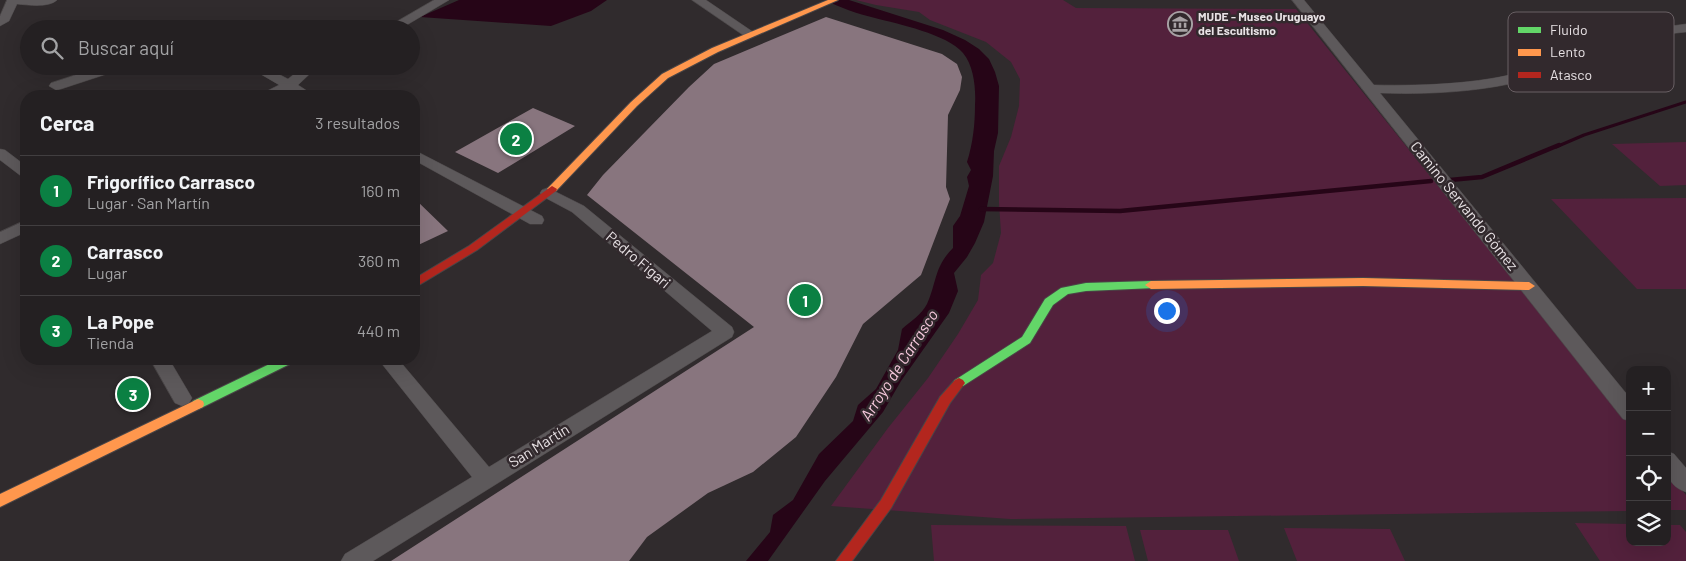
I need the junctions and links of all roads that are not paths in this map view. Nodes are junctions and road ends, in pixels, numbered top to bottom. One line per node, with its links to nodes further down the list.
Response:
1 (13, 0): 2 (street); 7 (street)
2 (52, 0): 7 (street)
3 (443, 0): 8 (street)
4 (698, 0): 9 (street)
5 (834, 0): 9 (main road)
6 (1298, 0): 17 (street, Camino Servando Gómez)
7 (3, 20)
8 (406, 20)
9 (750, 34): 10 (main road)
10 (696, 60): 20 (main road); 24 (main road)
11 (90, 75): 15 (street)
12 (269, 75): 16 (street)
13 (301, 75): 16 (street)
14 (1508, 80): 17 (street)
15 (56, 86)
16 (288, 86): 18 (street); 19 (street)
17 (1370, 89): 29 (street, Camino Servando Gómez)
18 (280, 90)
19 (296, 90)
20 (633, 122)
21 (0, 153): 23 (street)
22 (420, 156): 24 (street, Pedro Figari)
23 (20, 168)
24 (546, 206): 26 (main road); 28 (main road); 32 (street, Pedro Figari)
25 (20, 228): 27 (street)
26 (521, 230)
27 (0, 239)
28 (420, 281)
29 (1529, 286): 37 (street, Camino Servando Gómez); 43 (main road)
30 (431, 287): 31 (main road)
31 (420, 293)
32 (726, 332): 39 (street, San Martín)
33 (163, 365): 36 (street)
34 (278, 365): 41 (main road)
35 (391, 365): 39 (street)
36 (182, 398)
37 (1629, 411)
38 (1671, 465): 40 (street)
39 (486, 479): 42 (street, San Martín)
40 (1686, 483)
41 (0, 501)
42 (353, 561)
43 (843, 561)

